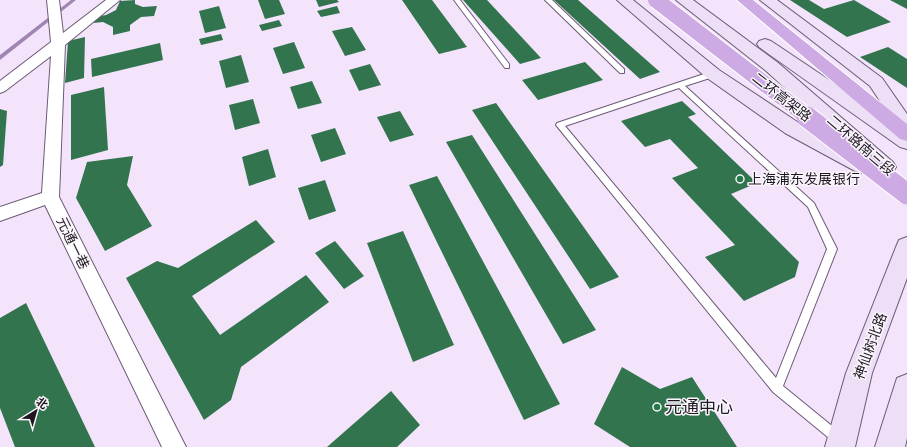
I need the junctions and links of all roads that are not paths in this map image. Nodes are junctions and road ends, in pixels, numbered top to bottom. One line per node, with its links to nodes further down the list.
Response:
1 (114, 0): 11 (street)
2 (457, 0): 12 (lane)
3 (548, 0): 13 (lane)
4 (624, 0): 14 (main road)
5 (656, 0): 21 (highway, 二环高架路, bridge)
6 (683, 0): 20 (main road, 二环路南三段)
7 (707, 0): 19 (main road, 二环路南三段)
8 (744, 0): 18 (highway)
9 (767, 0): 17 (main road)
10 (54, 10): 11 (street, 元通一巷)
11 (58, 44): 16 (street); 22 (street, 元通一巷)
12 (507, 66)
13 (622, 71)
14 (713, 74): 15 (lane); 21 (main road)
15 (680, 85): 25 (lane); 25 (lane)
16 (0, 88)
17 (907, 128)
18 (907, 134)
19 (907, 142)
20 (907, 185)
21 (907, 192)
22 (50, 197): 23 (street); 28 (street, 元通一巷)
23 (0, 214)
24 (907, 247): 27 (main road, 神仙树北路)
25 (777, 388): 27 (lane)
26 (907, 388): 29 (main road)
27 (841, 444)
28 (174, 447)
29 (890, 447)

